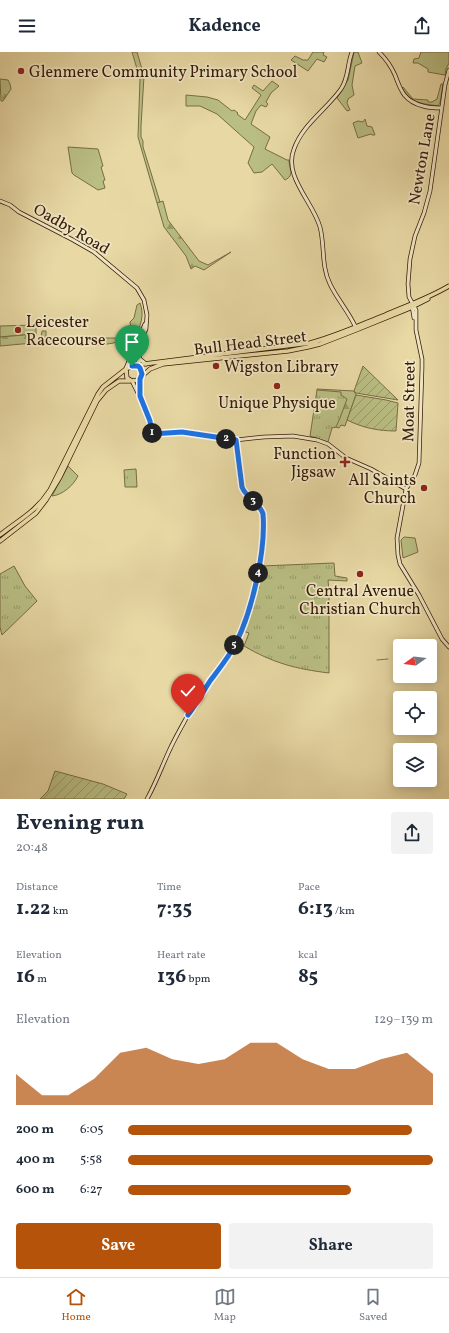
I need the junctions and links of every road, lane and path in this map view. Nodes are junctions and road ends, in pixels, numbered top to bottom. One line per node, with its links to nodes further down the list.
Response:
1 (352, 52): 10 (main road)
2 (379, 52): 4 (main road)
3 (449, 70): 4 (main road, Newton Lane)
4 (442, 108): 7 (main road, Newton Lane)
5 (0, 201): 9 (main road, Oadby Road)
6 (449, 286): 8 (main road)
7 (409, 297): 8 (main road, Moat Street)
8 (415, 304): 10 (main road, Bull Head Street); 10 (main road, Bull Head Street); 19 (main road, Moat Street)
9 (146, 323): 11 (main road, Oadby Road); 14 (main road, Oadby Road)
10 (356, 329): 12 (main road, Bull Head Street); 15 (main road, Bull Head Street)
11 (138, 346): 12 (main road); 13 (main road, Oadby Road)
12 (146, 364): 13 (main road, Bull Head Street)
13 (139, 366): 14 (main road); 15 (main road)
14 (126, 368): 16 (main road); 20 (main road)
15 (140, 378): 16 (main road); 17 (main road)
16 (131, 381): 17 (main road); 20 (main road)
17 (140, 396): 18 (main road)
18 (236, 440): 19 (main road); 24 (main road)
19 (406, 489): 23 (main road)
20 (37, 509): 21 (main road); 22 (main road)
21 (0, 535)
22 (0, 540)
23 (449, 648)
24 (147, 799)

